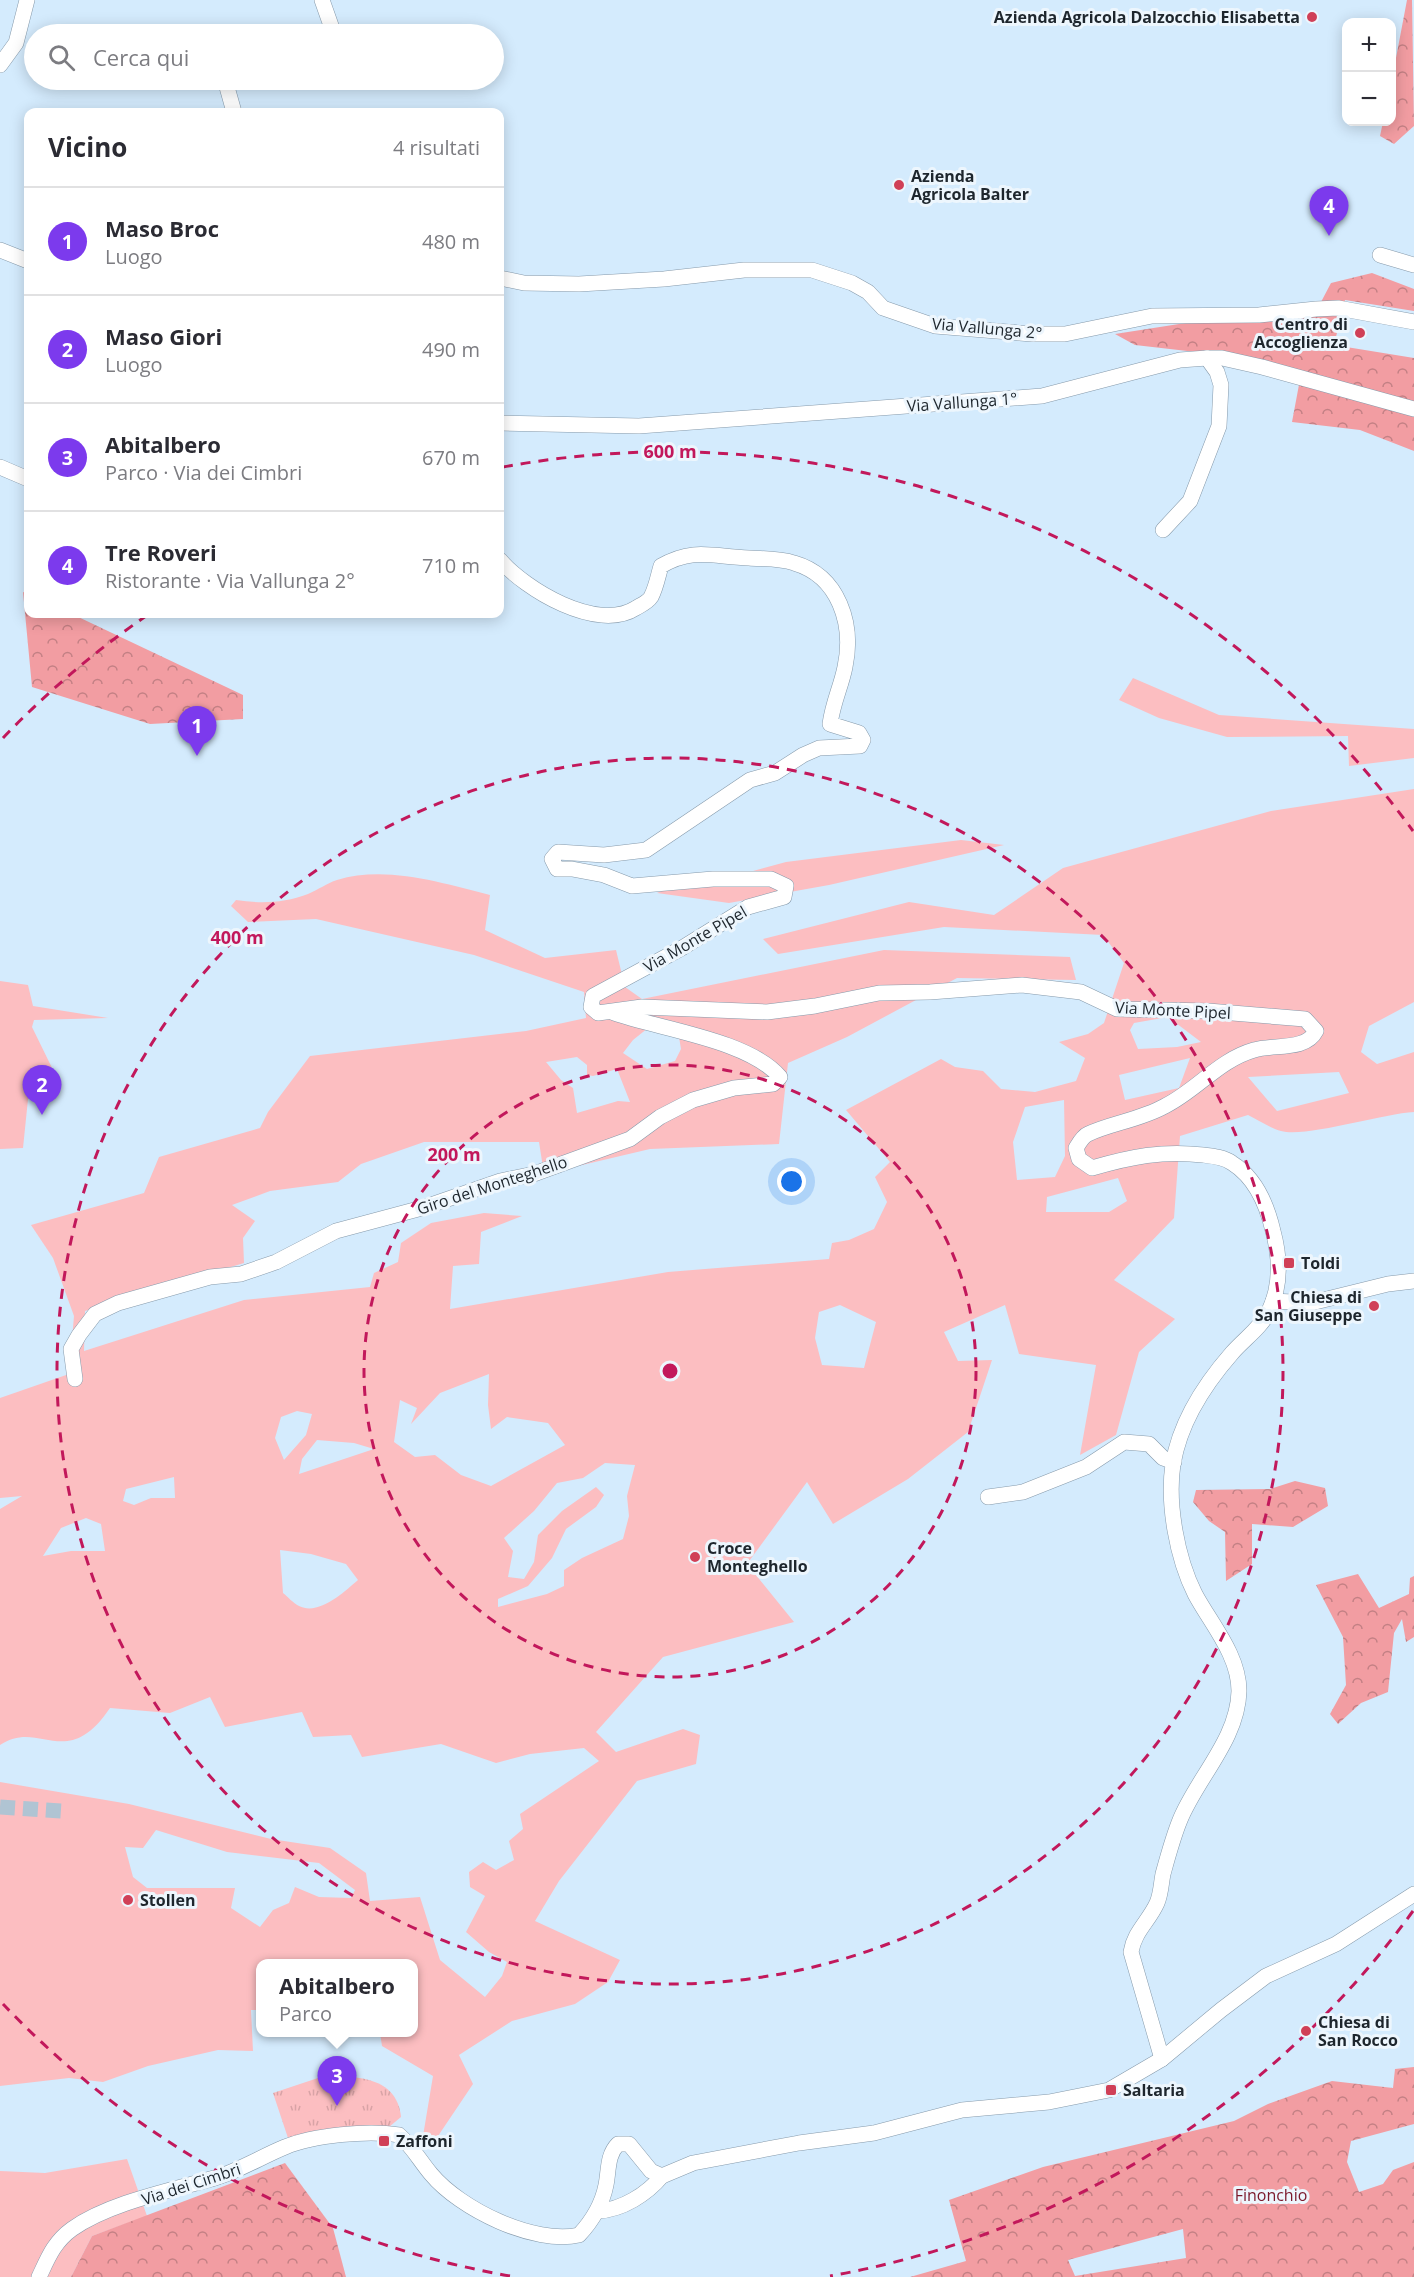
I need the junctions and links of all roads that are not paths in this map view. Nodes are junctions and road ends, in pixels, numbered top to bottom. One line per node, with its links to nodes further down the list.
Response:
1 (27, 0): 4 (street)
2 (322, 0): 3 (street)
3 (330, 24)
4 (0, 65)
5 (228, 90): 6 (street)
6 (233, 108)
7 (0, 250): 9 (street)
8 (1380, 255): 10 (street)
9 (24, 259)
10 (1414, 265)
11 (504, 279): 12 (street, Via Vallunga 2°)
12 (1414, 322)
13 (1207, 358): 14 (street, Via Vallunga 1°); 15 (street, Via Vallunga 1°); 18 (street)
14 (1414, 409)
15 (504, 423)
16 (0, 467): 17 (street)
17 (24, 477)
18 (1163, 530)
19 (504, 564): 20 (street, Via Monte Pipel)
20 (614, 1013): 22 (street, Via Monte Pipel); 23 (street, Giro del Monteghello)
21 (1414, 1281): 22 (street)
22 (1272, 1300): 24 (street)
23 (75, 1379)
24 (1174, 1462): 25 (street); 27 (street)
25 (988, 1497)
26 (1414, 1894): 27 (street)
27 (1168, 2058): 28 (street)
28 (662, 2176): 29 (street); 29 (street)
29 (598, 2211): 30 (street, Via dei Cimbri)
30 (39, 2277)

